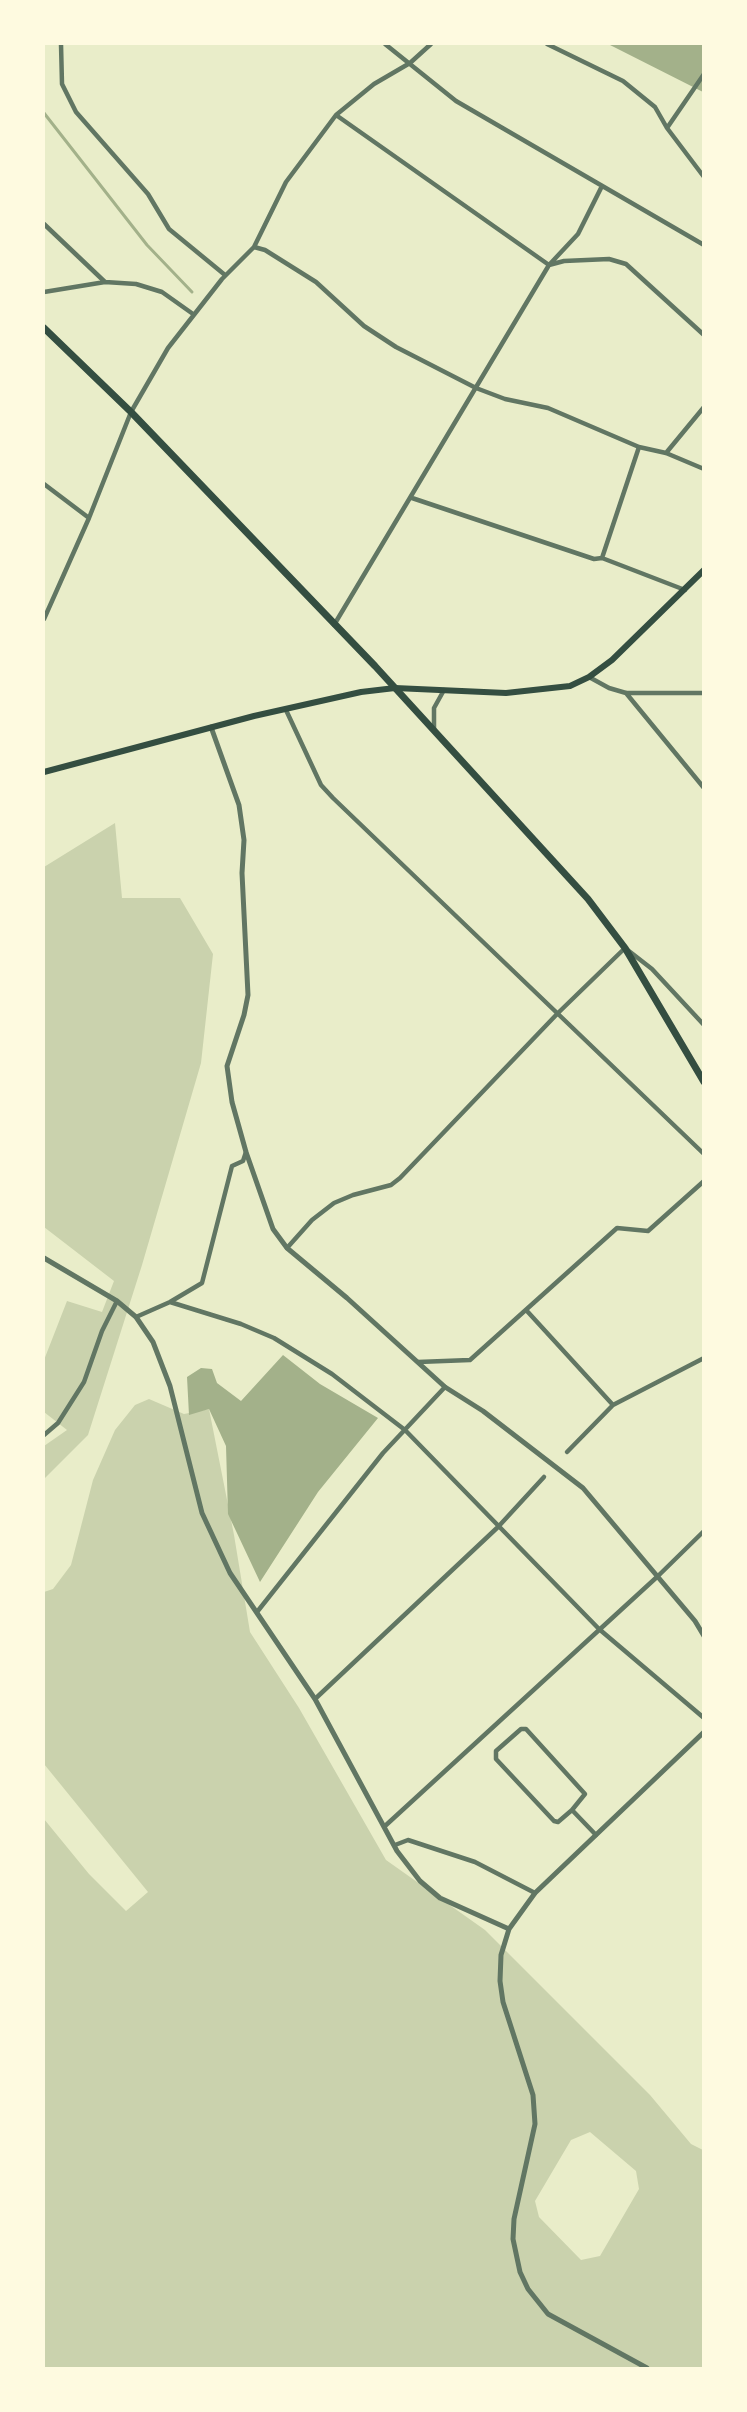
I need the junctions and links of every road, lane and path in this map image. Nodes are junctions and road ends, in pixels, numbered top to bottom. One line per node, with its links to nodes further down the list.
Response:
1 (61, 44): 15 (street)
2 (385, 44): 5 (street)
3 (431, 44): 5 (street)
4 (547, 44): 8 (street)
5 (410, 63): 7 (street); 10 (street)
6 (704, 74): 8 (street)
7 (336, 115): 13 (street); 14 (street)
8 (667, 128): 9 (street)
9 (704, 177)
10 (602, 186): 12 (street); 14 (street)
11 (44, 224): 16 (street)
12 (704, 244)
13 (254, 247): 15 (street); 21 (street)
14 (549, 265): 20 (street); 21 (street)
15 (225, 275): 18 (street)
16 (105, 282): 17 (street); 18 (street)
17 (44, 292)
18 (193, 314): 23 (street)
19 (44, 328): 23 (main road)
20 (704, 335)
21 (476, 388): 24 (street); 29 (street)
22 (704, 407): 25 (street)
23 (131, 412): 30 (street); 35 (main road)
24 (639, 447): 25 (street); 31 (street)
25 (666, 453): 26 (street)
26 (704, 469)
27 (46, 486): 28 (street); 30 (street)
28 (44, 493)
29 (412, 498): 31 (street); 35 (street)
30 (89, 518): 34 (street)
31 (602, 558): 33 (street)
32 (704, 570): 33 (main road)
33 (685, 590): 36 (main road)
34 (44, 619)
35 (334, 625): 37 (main road)
36 (589, 677): 38 (main road); 39 (street)
37 (395, 688): 38 (main road); 41 (main road); 43 (main road)
38 (444, 690): 43 (street)
39 (626, 693): 40 (street); 45 (street)
40 (704, 693)
41 (286, 710): 42 (main road); 47 (street)
42 (211, 727): 44 (main road); 50 (street)
43 (434, 730): 46 (main road)
44 (44, 772)
45 (704, 788)
46 (625, 948): 47 (street); 48 (street); 49 (main road)
47 (558, 1013): 51 (street); 53 (street)
48 (704, 1024)
49 (704, 1082)
50 (246, 1152): 53 (street); 56 (street)
51 (704, 1154)
52 (704, 1180): 57 (street)
53 (287, 1248): 60 (street)
54 (44, 1258): 55 (street)
55 (117, 1301): 58 (street); 64 (street)
56 (170, 1302): 58 (street); 63 (street)
57 (527, 1311): 60 (street); 62 (street)
58 (136, 1317): 70 (street)
59 (704, 1358): 62 (street)
60 (415, 1363): 61 (street)
61 (445, 1387): 63 (street); 69 (street)
62 (613, 1405): 65 (street)
63 (405, 1430): 67 (street); 70 (street)
64 (44, 1436)
65 (567, 1452)
66 (544, 1477): 67 (street)
67 (498, 1527): 71 (street); 73 (street)
68 (704, 1531): 69 (street)
69 (658, 1576): 71 (street); 72 (street)
70 (256, 1612): 73 (street)
71 (598, 1629): 74 (street); 77 (street)
72 (704, 1636)
73 (315, 1699): 77 (street)
74 (704, 1718)
75 (704, 1732): 78 (street)
76 (572, 1810): 76 (street); 78 (street)
77 (385, 1826): 79 (street)
78 (596, 1835): 80 (street)
79 (395, 1845): 80 (street); 81 (street)
80 (535, 1893): 81 (street)
81 (509, 1929): 82 (street)
82 (647, 2368)

